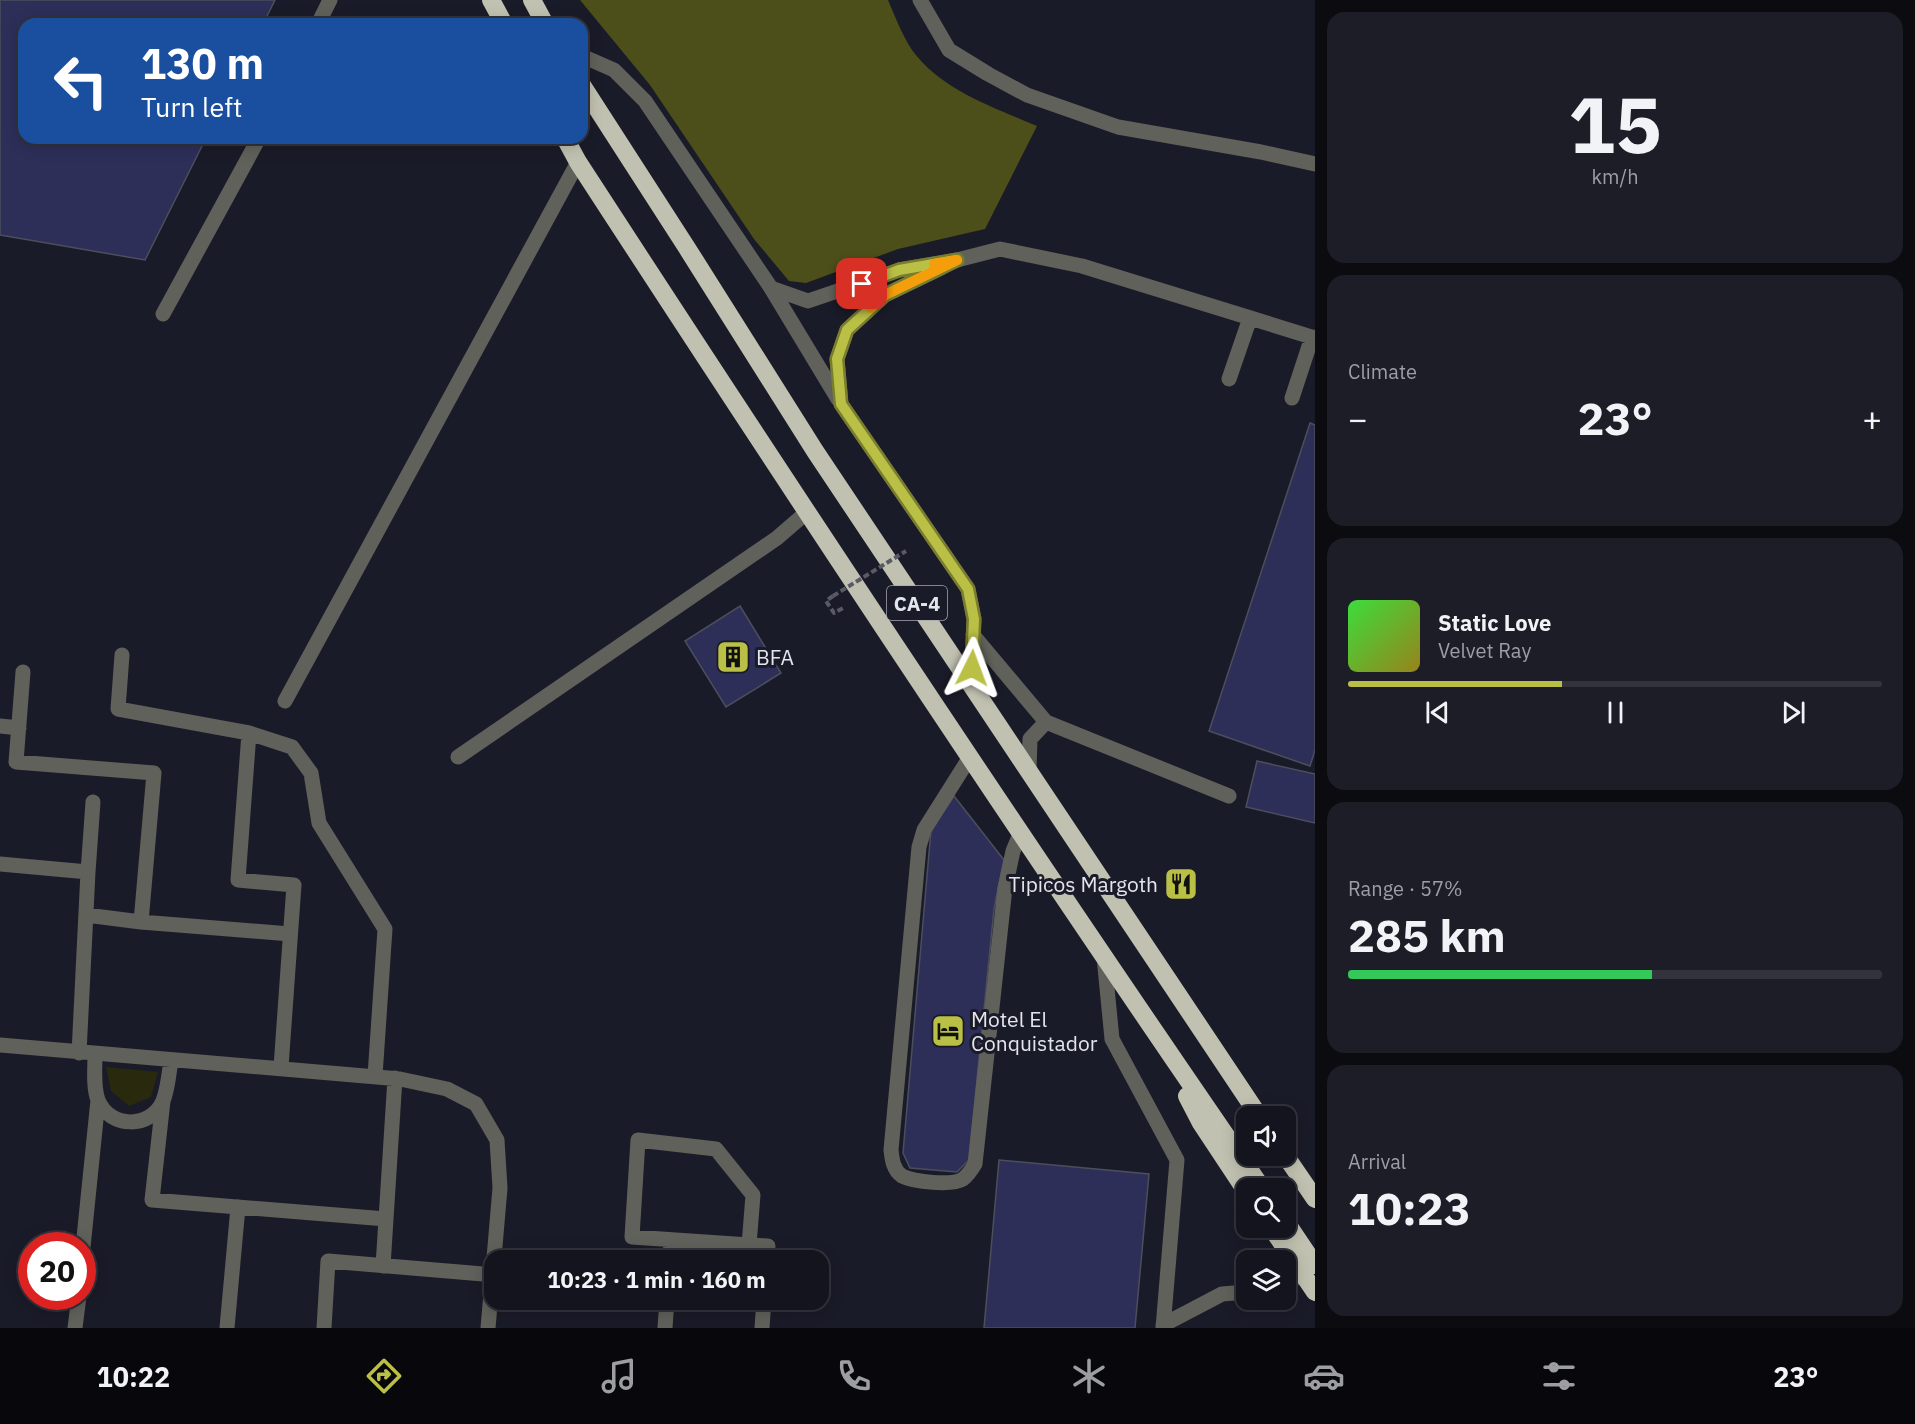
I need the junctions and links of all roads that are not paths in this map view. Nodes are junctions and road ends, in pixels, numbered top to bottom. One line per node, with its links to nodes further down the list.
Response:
1 (330, 0): 5 (street)
2 (491, 0): 6 (highway)
3 (532, 0): 7 (highway)
4 (920, 0): 13 (street)
5 (321, 18)
6 (501, 18)
7 (542, 18)
8 (588, 59): 15 (street)
9 (588, 94): 26 (highway, CA-4)
10 (256, 144): 16 (street)
11 (569, 144): 12 (highway, CA-4)
12 (578, 162): 22 (highway, CA-4); 27 (street)
13 (1315, 164)
14 (957, 260): 15 (street); 17 (street); 21 (street)
15 (771, 288): 21 (street)
16 (163, 314)
17 (1250, 318): 18 (street); 19 (street)
18 (1314, 337): 20 (street)
19 (1229, 380)
20 (1292, 398)
21 (841, 404): 23 (street)
22 (807, 512): 32 (street); 33 (highway, CA-4)
23 (973, 635): 26 (street); 28 (street)
24 (122, 655): 31 (street)
25 (23, 672): 30 (street)
26 (971, 684): 34 (highway, CA-4)
27 (285, 701)
28 (1046, 722): 34 (street); 35 (street)
29 (0, 726): 30 (street)
30 (19, 728): 41 (street)
31 (249, 733): 42 (street); 49 (street)
32 (458, 757)
33 (970, 757): 37 (highway, CA-4); 37 (street)
34 (1029, 770): 53 (highway, CA-4)
35 (1229, 796)
36 (93, 802): 39 (street)
37 (1020, 832): 43 (highway, CA-4)
38 (0, 864): 39 (street)
39 (88, 872): 40 (street)
40 (86, 915): 41 (street); 46 (street)
41 (141, 922): 42 (street)
42 (290, 934): 48 (street)
43 (1104, 954): 44 (highway, CA-4); 78 (street)
44 (1157, 1035): 55 (highway); 56 (highway, CA-4)
45 (0, 1045): 46 (street)
46 (87, 1054): 47 (street); 51 (street)
47 (171, 1060): 48 (street); 52 (street)
48 (281, 1067): 49 (street)
49 (375, 1076): 50 (street)
50 (394, 1078): 59 (street); 65 (street)
51 (98, 1100): 52 (street); 60 (street)
52 (163, 1101): 58 (street)
53 (1251, 1106)
54 (1292, 1166): 57 (highway)
55 (1237, 1178)
56 (1255, 1178)
57 (1315, 1199)
58 (238, 1207): 59 (street); 80 (street)
59 (387, 1219): 68 (street)
60 (85, 1232)
61 (1281, 1238): 69 (highway)
62 (1294, 1238): 69 (highway)
63 (671, 1240): 64 (street); 64 (street); 66 (street)
64 (749, 1245): 67 (street)
65 (496, 1250)
66 (670, 1250)
67 (768, 1250)
68 (383, 1266): 70 (street); 81 (street)
69 (1309, 1269): 71 (street); 72 (highway)
70 (484, 1274)
71 (1296, 1278)
72 (1315, 1292)
73 (1236, 1293): 78 (street)
74 (77, 1310): 79 (street)
75 (490, 1310): 82 (street)
76 (666, 1310): 83 (street)
77 (763, 1310): 84 (street)
78 (1163, 1326)
79 (75, 1328)
80 (227, 1328)
81 (324, 1328)
82 (488, 1328)
83 (665, 1328)
84 (762, 1328)

